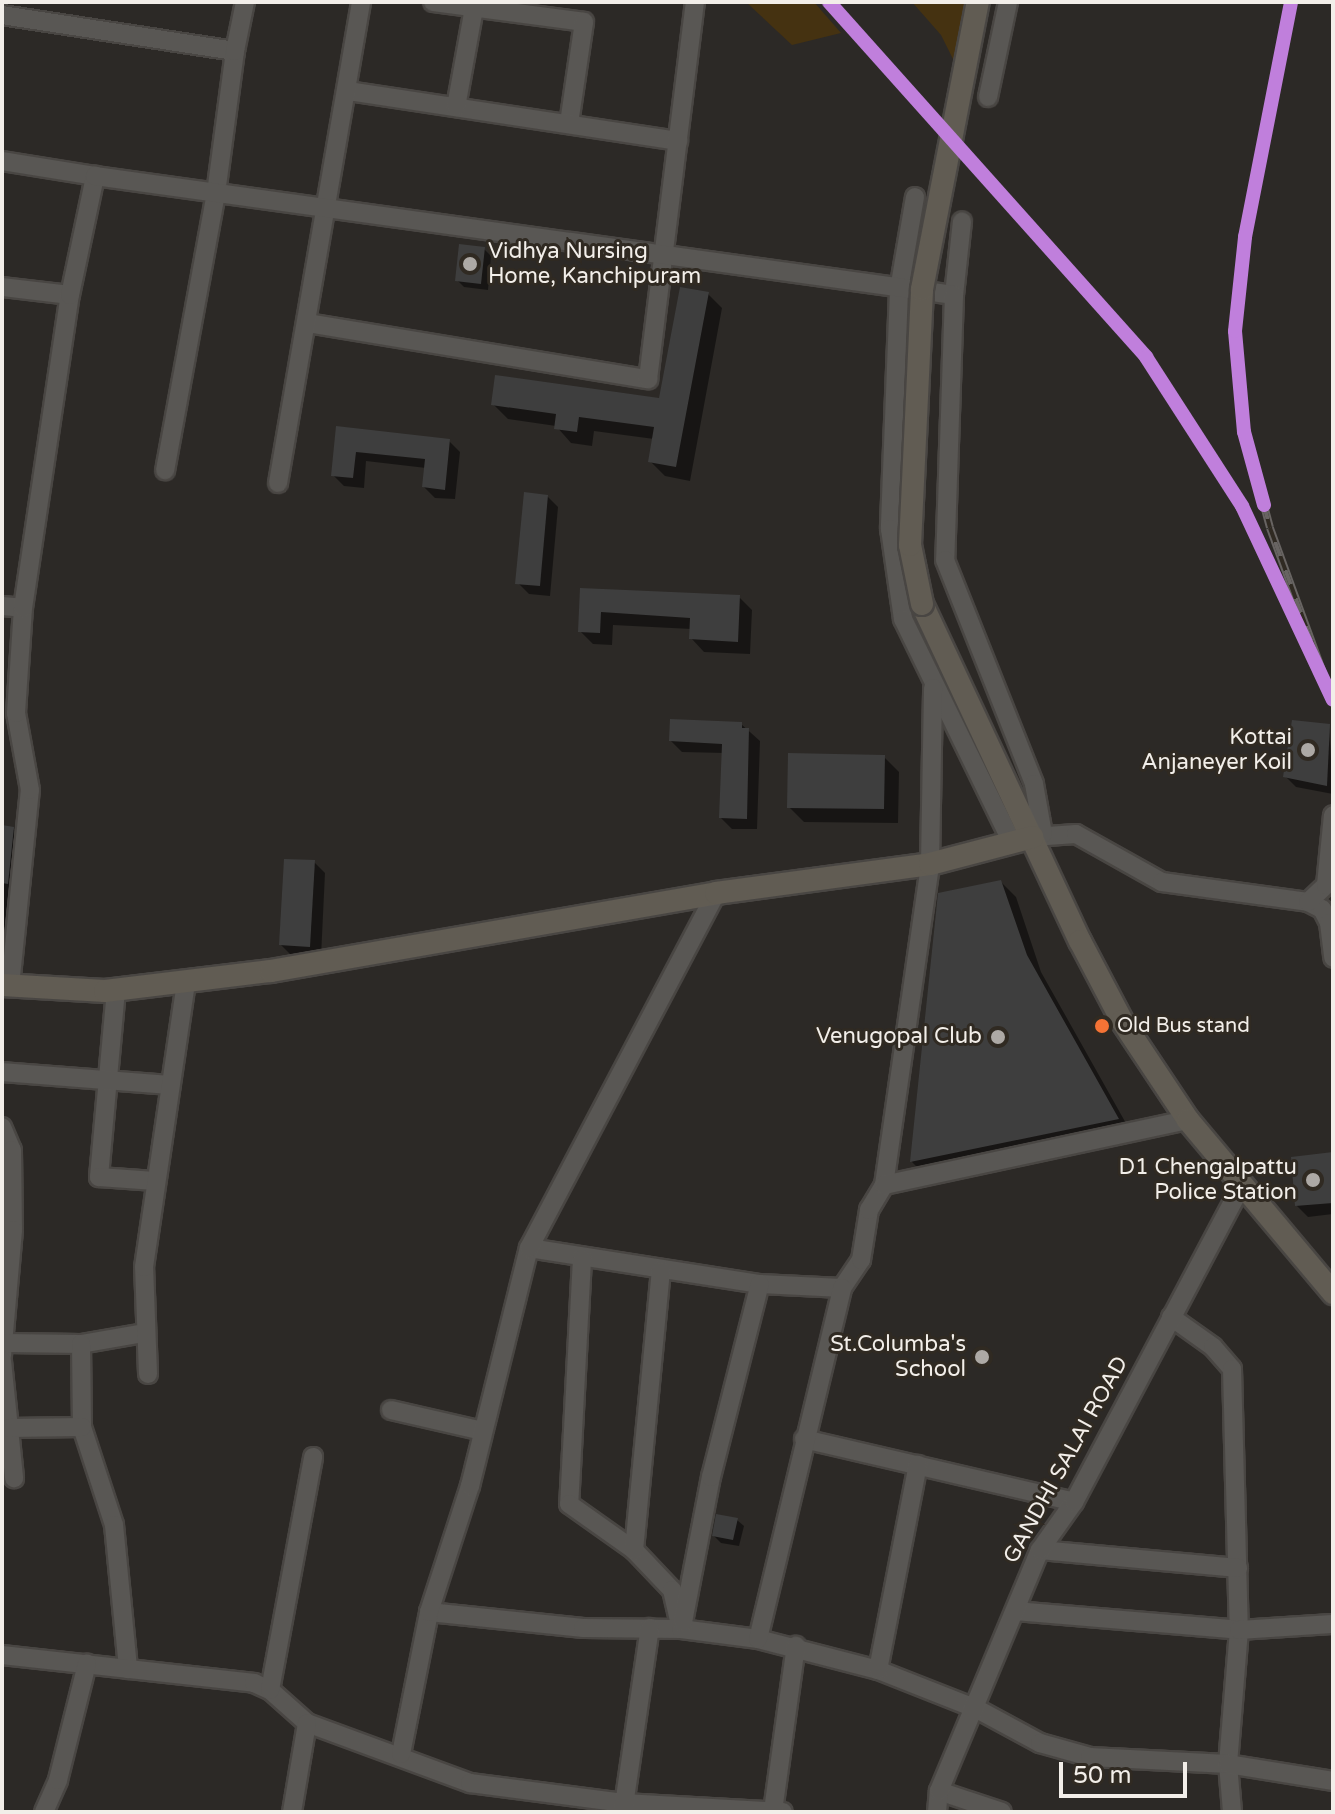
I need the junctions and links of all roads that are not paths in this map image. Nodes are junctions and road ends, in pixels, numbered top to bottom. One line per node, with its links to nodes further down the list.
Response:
1 (245, 2): 10 (street)
2 (361, 2): 11 (street)
3 (433, 2): 7 (street)
4 (695, 2): 15 (street)
5 (978, 2): 35 (main road, bridge)
6 (1008, 2): 12 (street)
7 (475, 6): 8 (street); 13 (street)
8 (531, 9): 14 (street)
9 (2, 15): 10 (street)
10 (235, 51): 18 (street)
11 (348, 91): 13 (street); 20 (street)
12 (988, 97)
13 (456, 107): 14 (street)
14 (569, 124): 15 (street)
15 (678, 141): 22 (street)
16 (2, 161): 17 (street)
17 (95, 176): 18 (street); 25 (street)
18 (216, 193): 20 (street); 28 (street)
19 (915, 197): 24 (street)
20 (329, 209): 22 (street); 27 (street)
21 (962, 221): 26 (street)
22 (665, 255): 24 (street); 27 (street)
23 (2, 287): 25 (street)
24 (899, 290): 26 (street); 32 (street)
25 (70, 295): 31 (street)
26 (954, 295): 35 (street)
27 (308, 323): 29 (street)
28 (165, 470)
29 (278, 483)
30 (2, 606): 31 (street)
31 (23, 608): 33 (street)
32 (933, 683): 35 (street); 36 (street)
33 (9, 713): 41 (street)
34 (1333, 815): 38 (street)
35 (1030, 838): 36 (main road); 38 (street); 46 (main road)
36 (930, 864): 37 (main road); 49 (street)
37 (716, 893): 40 (main road); 51 (street)
38 (1308, 902): 39 (street)
39 (1333, 958)
40 (186, 982): 42 (main road); 45 (street)
41 (6, 985): 42 (main road)
42 (116, 990): 44 (street)
43 (2, 1072): 44 (street)
44 (106, 1083): 45 (street); 48 (street)
45 (171, 1085): 48 (street)
46 (1188, 1120): 49 (street); 50 (main road)
47 (2, 1127): 60 (street)
48 (155, 1181): 58 (street)
49 (884, 1185): 55 (street)
50 (1242, 1185): 56 (main road); 57 (street, GANDHI SALAI ROAD)
51 (529, 1248): 52 (street); 65 (street)
52 (582, 1259): 53 (street); 71 (street)
53 (661, 1271): 54 (street); 71 (street)
54 (760, 1284): 55 (street); 78 (street)
55 (842, 1288): 66 (street)
56 (1333, 1293)
57 (1171, 1317): 70 (street, GANDHI SALAI ROAD); 73 (street)
58 (144, 1333): 59 (street); 61 (street)
59 (81, 1344): 60 (street); 63 (street)
60 (3, 1354): 64 (street)
61 (148, 1374)
62 (391, 1410): 65 (street)
63 (82, 1427): 64 (street); 84 (street)
64 (9, 1428): 69 (street)
65 (483, 1431): 75 (street)
66 (804, 1439): 68 (street); 80 (street)
67 (313, 1457): 86 (street)
68 (918, 1465): 70 (street); 85 (street)
69 (14, 1478)
70 (1074, 1502): 72 (street, GANDHI SALAI ROAD)
71 (634, 1550): 78 (street)
72 (1040, 1550): 73 (street); 74 (street, GANDHI SALAI ROAD)
73 (1238, 1568): 79 (street)
74 (1015, 1611): 79 (street); 87 (street, GANDHI SALAI ROAD)
75 (429, 1612): 77 (street); 89 (street)
76 (1332, 1624): 79 (street)
77 (650, 1628): 78 (street); 93 (street)
78 (681, 1629): 80 (street)
79 (1239, 1630): 90 (street)
80 (758, 1639): 81 (street)
81 (796, 1646): 85 (street); 94 (street)
82 (2, 1655): 83 (street)
83 (87, 1664): 84 (street); 95 (street)
84 (128, 1669): 86 (street)
85 (878, 1670): 87 (street)
86 (270, 1690): 88 (street)
87 (977, 1709): 90 (street); 92 (street, GANDHI SALAI ROAD)
88 (307, 1723): 89 (street); 96 (street)
89 (401, 1754): 93 (street)
90 (1228, 1764): 91 (street); 100 (street)
91 (1333, 1781)
92 (939, 1791): 98 (street, GANDHI SALAI ROAD); 99 (street)
93 (623, 1808): 94 (street)
94 (773, 1811): 97 (street)
95 (44, 1812)
96 (292, 1812)
97 (783, 1812)
98 (937, 1812)
99 (1002, 1812)
100 (1232, 1812)

